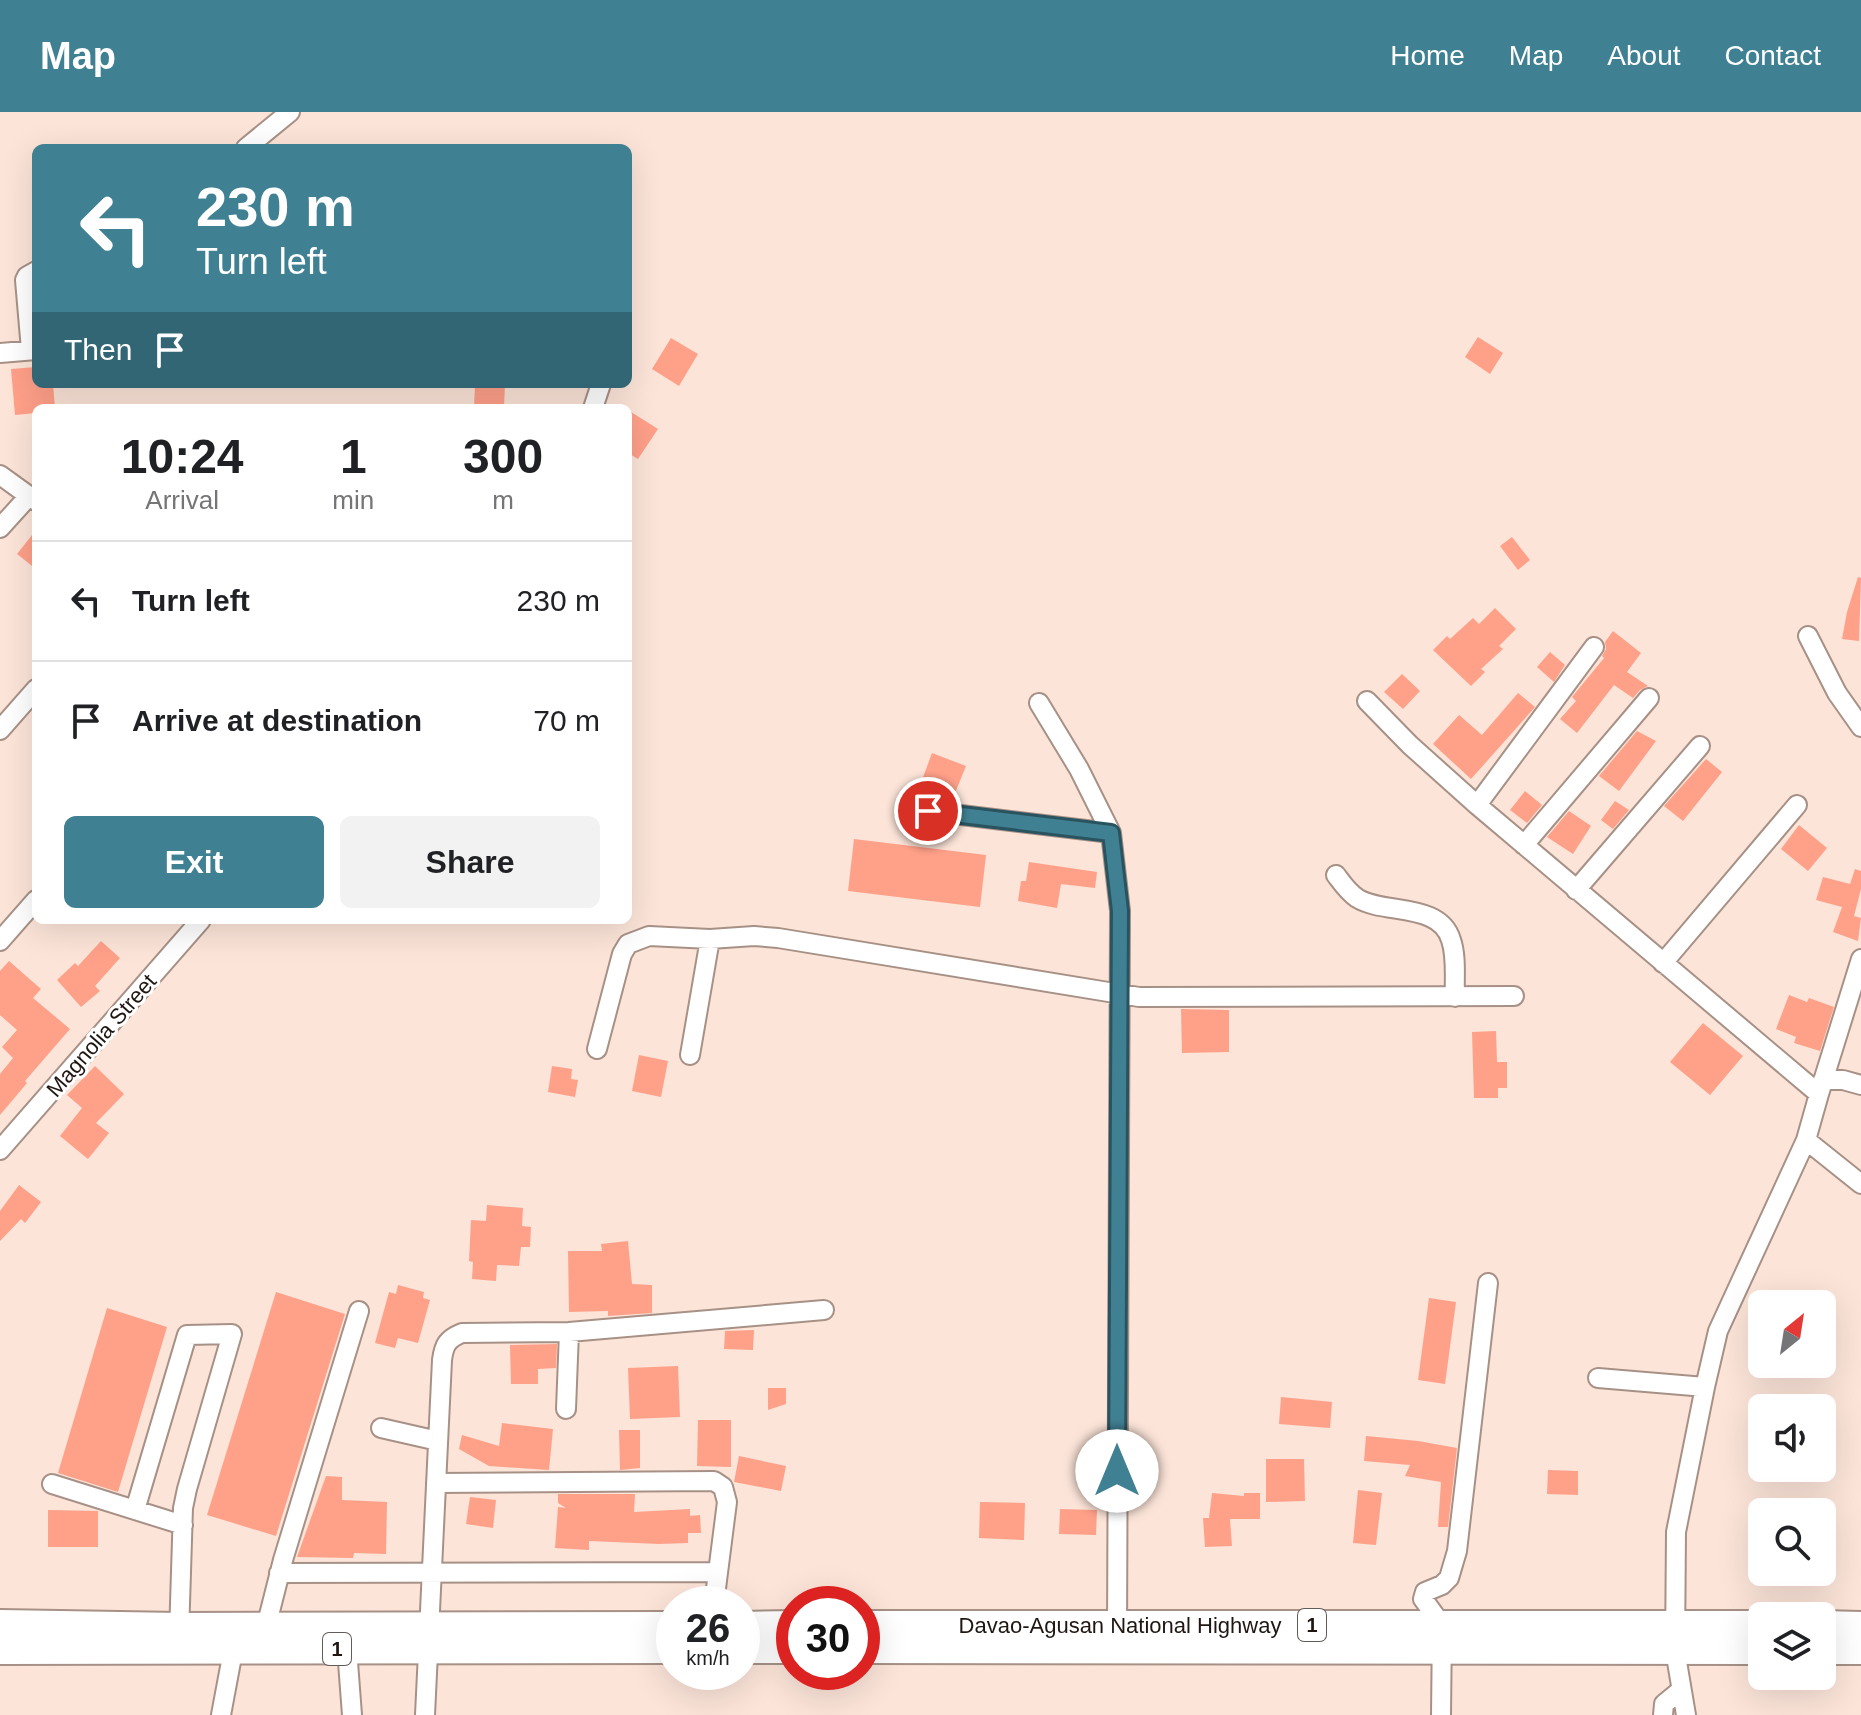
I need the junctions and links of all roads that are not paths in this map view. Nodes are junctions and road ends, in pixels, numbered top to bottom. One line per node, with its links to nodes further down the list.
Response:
1 (290, 112): 2 (street)
2 (251, 144)
3 (32, 273): 4 (street)
4 (32, 341)
5 (32, 350): 6 (street)
6 (0, 353)
7 (0, 475): 8 (street)
8 (32, 498): 9 (street)
9 (0, 528)
10 (1808, 636): 16 (street)
11 (1594, 647): 19 (street)
12 (32, 694): 17 (street)
13 (1649, 698): 23 (street)
14 (1367, 701): 19 (street)
15 (1039, 703): 22 (street)
16 (1861, 727)
17 (0, 730)
18 (1700, 746): 25 (street)
19 (1477, 805): 23 (street)
20 (1797, 805): 31 (street)
21 (928, 811): 22 (street)
22 (1113, 842): 32 (street)
23 (1524, 845): 25 (street)
24 (1336, 875): 34 (street)
25 (1576, 890): 31 (street)
26 (32, 905): 29 (street)
27 (198, 924): 41 (street, Magnolia Street)
28 (710, 939): 32 (street); 36 (street); 37 (street)
29 (0, 941)
30 (1861, 959): 35 (street)
31 (1663, 963): 39 (street)
32 (1120, 995): 34 (street); 67 (street)
33 (1514, 996): 34 (street)
34 (1455, 997)
35 (1854, 998): 39 (street)
36 (597, 1049)
37 (690, 1055)
38 (1861, 1085): 39 (street)
39 (1821, 1087): 40 (street)
40 (1806, 1140): 42 (street); 48 (street)
41 (0, 1150)
42 (1861, 1184)
43 (1488, 1283): 68 (street)
44 (824, 1310): 46 (street)
45 (359, 1311): 57 (street)
46 (569, 1332): 49 (street); 51 (street)
47 (1598, 1378): 48 (street)
48 (1705, 1387): 69 (street)
49 (566, 1409)
50 (381, 1428): 51 (street)
51 (438, 1441): 52 (street)
52 (436, 1483): 56 (street); 58 (street)
53 (52, 1484): 54 (street)
54 (135, 1510): 55 (street); 55 (street)
55 (183, 1525): 71 (street)
56 (718, 1572): 58 (street); 59 (street)
57 (279, 1573): 58 (street); 64 (street)
58 (432, 1574): 70 (street)
59 (716, 1586)
60 (0, 1624): 71 (highway, 1)
61 (1836, 1625): 63 (highway)
62 (880, 1626): 67 (highway, Davao-Agusan National Highway / 1)
63 (1861, 1626)
64 (266, 1627): 70 (highway, 1); 71 (highway, 1)
65 (656, 1627): 70 (highway, 1)
66 (1748, 1627): 69 (highway, Davao-Agusan National Highway / 1)
67 (1117, 1636): 68 (highway, Davao-Agusan National Highway / 1); 73 (highway, Davao-Agusan National Highway / 1)
68 (1442, 1637): 69 (highway, Davao-Agusan National Highway / 1); 84 (street)
69 (1674, 1637): 74 (highway, Davao-Agusan National Highway / 1); 80 (street)
70 (429, 1638): 72 (highway, 1); 75 (highway, 1); 83 (street)
71 (179, 1639): 76 (highway, 1); 79 (highway, 1)
72 (656, 1648)
73 (880, 1648)
74 (1748, 1648)
75 (347, 1649): 79 (highway, 1); 82 (street)
76 (0, 1650)
77 (1836, 1650): 78 (highway)
78 (1861, 1650)
79 (233, 1651): 81 (street)
80 (1681, 1690): 85 (street); 86 (street)
81 (221, 1715)
82 (352, 1715)
83 (425, 1715)
84 (1441, 1715)
85 (1663, 1715)
86 (1686, 1715)

